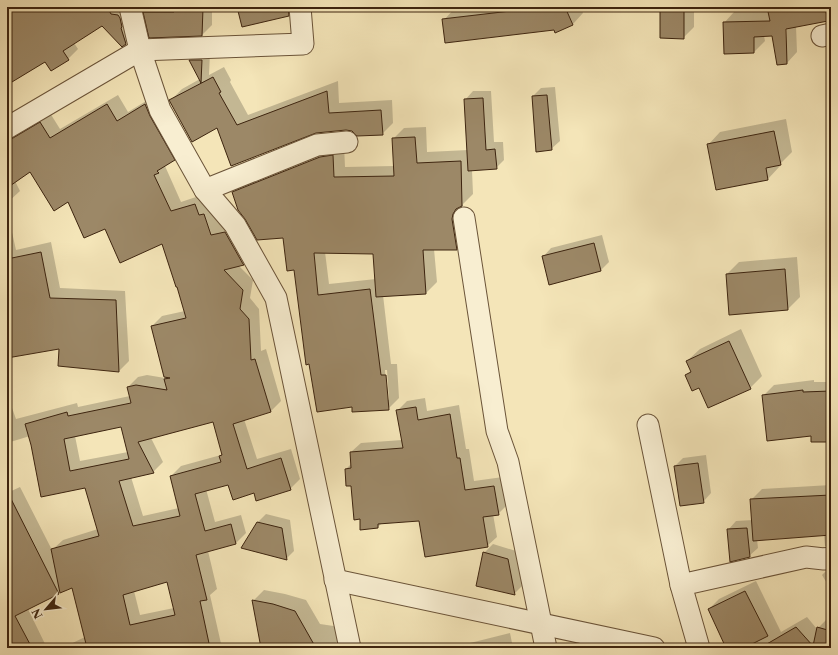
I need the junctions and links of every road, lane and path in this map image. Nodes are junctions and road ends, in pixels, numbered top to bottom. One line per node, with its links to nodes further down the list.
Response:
1 (130, 7): 3 (street)
2 (300, 7): 3 (street)
3 (140, 50): 4 (street); 6 (street)
4 (7, 128)
5 (347, 142): 6 (street)
6 (204, 190): 10 (street)
7 (464, 218): 12 (street)
8 (648, 425): 11 (street)
9 (831, 558): 11 (street)
10 (336, 580): 12 (street); 13 (street)
11 (681, 585): 16 (street)
12 (541, 624): 14 (street); 15 (street)
13 (350, 648)
14 (546, 648)
15 (654, 648)
16 (699, 648)

